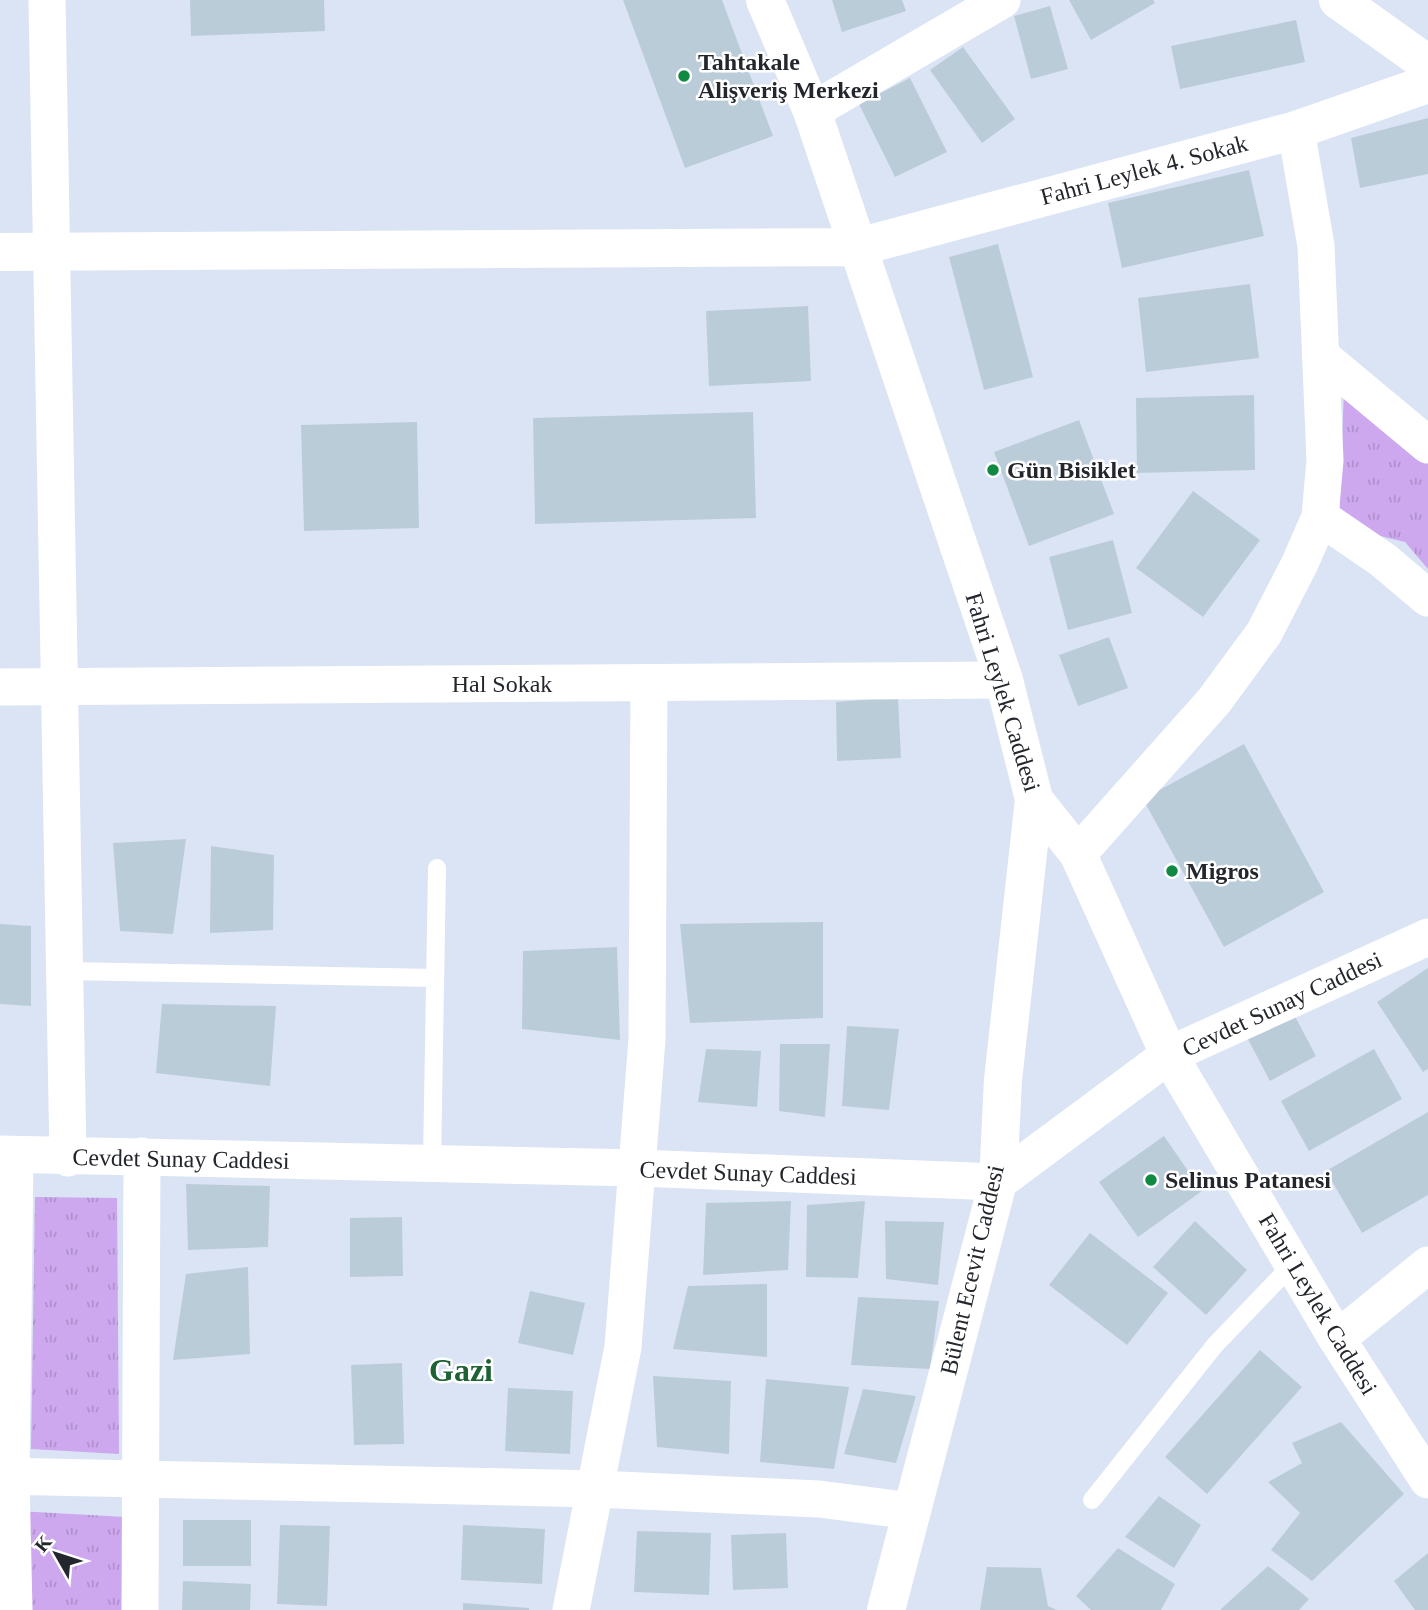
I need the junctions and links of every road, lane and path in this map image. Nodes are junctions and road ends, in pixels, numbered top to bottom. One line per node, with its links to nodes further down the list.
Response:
1 (47, 0): 11 (street)
2 (765, 0): 7 (street, Fahri Leylek Caddesi)
3 (1002, 0): 7 (street)
4 (1338, 0): 5 (street)
5 (1428, 64)
6 (1428, 84): 8 (street, Fahri Leylek 4. Sokak)
7 (812, 111): 9 (street, Fahri Leylek Caddesi)
8 (1296, 130): 9 (street, Fahri Leylek 4. Sokak); 12 (street)
9 (858, 247): 11 (street, Fahri Leylek 4. Sokak); 16 (street, Fahri Leylek Caddesi)
10 (0, 252): 11 (street, Fahri Leylek 4. Sokak)
11 (53, 252): 19 (street)
12 (1321, 356): 13 (street); 14 (street)
13 (1428, 445)
14 (1320, 517): 15 (street); 21 (street)
15 (1428, 598)
16 (1004, 680): 17 (street, Hal Sokak); 20 (street, Fahri Leylek Caddesi)
17 (649, 683): 19 (street, Hal Sokak); 31 (street)
18 (0, 687): 19 (street, Hal Sokak)
19 (59, 688): 24 (street)
20 (1034, 799): 21 (street, Fahri Leylek Caddesi); 32 (street, Bülent Ecevit Caddesi)
21 (1078, 854): 26 (street, Fahri Leylek Caddesi)
22 (437, 868): 25 (lane)
23 (1428, 937): 26 (street, Cevdet Sunay Caddesi)
24 (65, 971): 25 (lane); 29 (street)
25 (435, 978): 30 (lane)
26 (1169, 1055): 32 (street, Cevdet Sunay Caddesi); 33 (street, Fahri Leylek Caddesi)
27 (8, 1155): 29 (street, Cevdet Sunay Caddesi); 36 (street)
28 (142, 1156): 29 (street, Cevdet Sunay Caddesi); 30 (street, Cevdet Sunay Caddesi); 37 (street)
29 (68, 1158)
30 (432, 1163): 31 (street, Cevdet Sunay Caddesi)
31 (638, 1168): 32 (street, Cevdet Sunay Caddesi); 39 (street)
32 (998, 1182): 41 (street, Bülent Ecevit Caddesi)
33 (1293, 1264): 35 (street, Fahri Leylek Caddesi); 40 (lane)
34 (1428, 1265): 35 (street)
35 (1337, 1339): 38 (street, Fahri Leylek Caddesi)
36 (6, 1476): 37 (street); 42 (street)
37 (138, 1480): 39 (street); 43 (street)
38 (1428, 1480)
39 (597, 1489): 41 (street); 44 (street)
40 (1091, 1500)
41 (912, 1511): 45 (street, Bülent Ecevit Caddesi)
42 (14, 1610)
43 (140, 1610)
44 (571, 1610)
45 (886, 1610)

